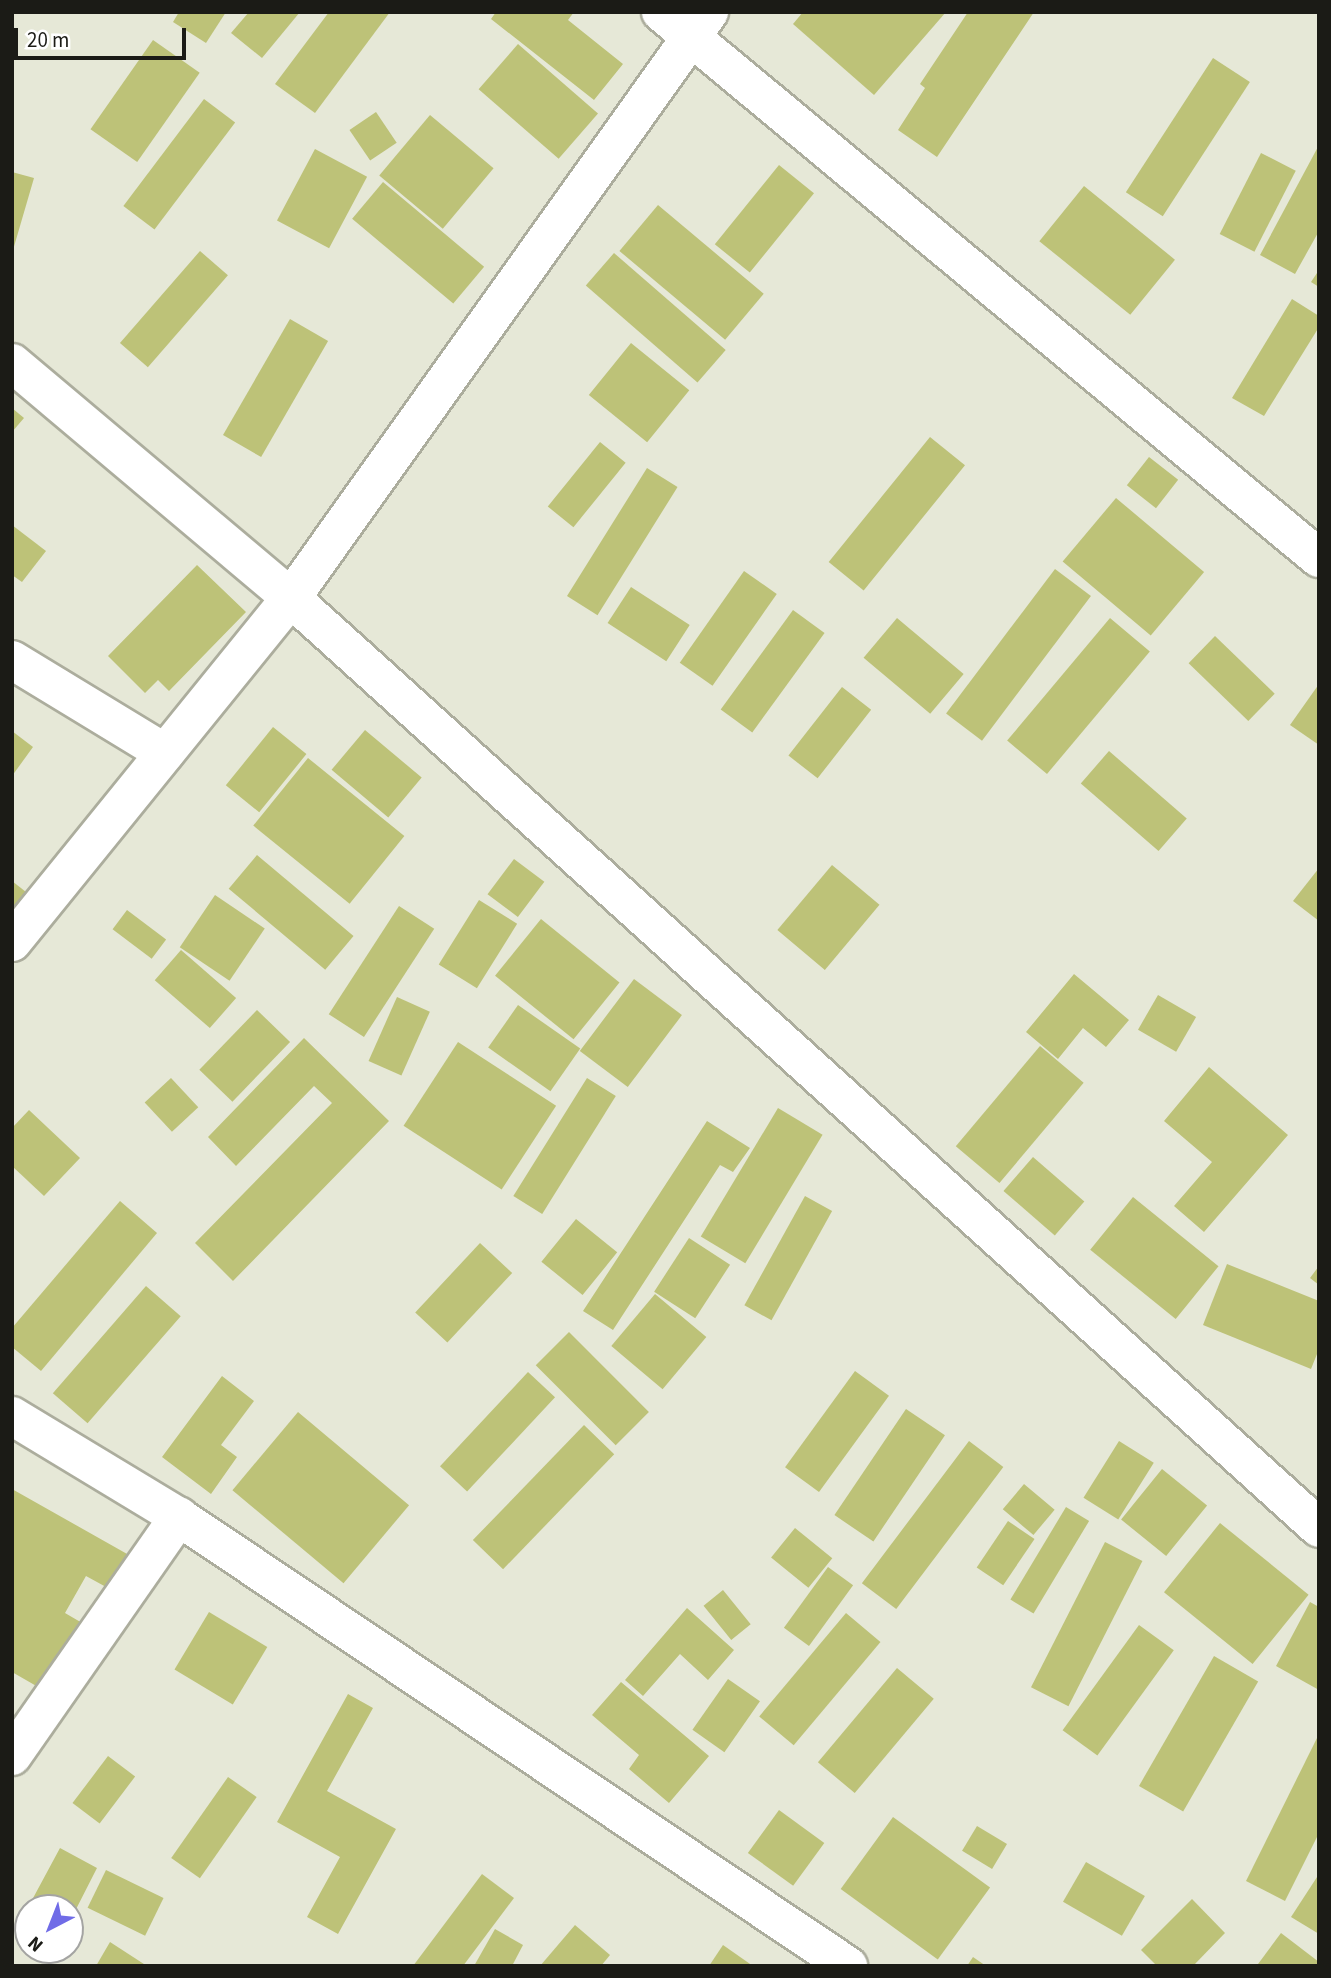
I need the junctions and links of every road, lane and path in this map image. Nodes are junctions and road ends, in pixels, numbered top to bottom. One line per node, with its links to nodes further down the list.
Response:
1 (661, 12): 2 (street)
2 (700, 25): 4 (street); 5 (street)
3 (12, 363): 5 (street)
4 (1319, 558)
5 (292, 598): 7 (street); 11 (street)
6 (12, 660): 7 (street)
7 (165, 753): 8 (street)
8 (12, 942)
9 (12, 1416): 10 (street)
10 (179, 1517): 12 (street); 13 (street)
11 (1319, 1528)
12 (12, 1756)
13 (848, 1966)

